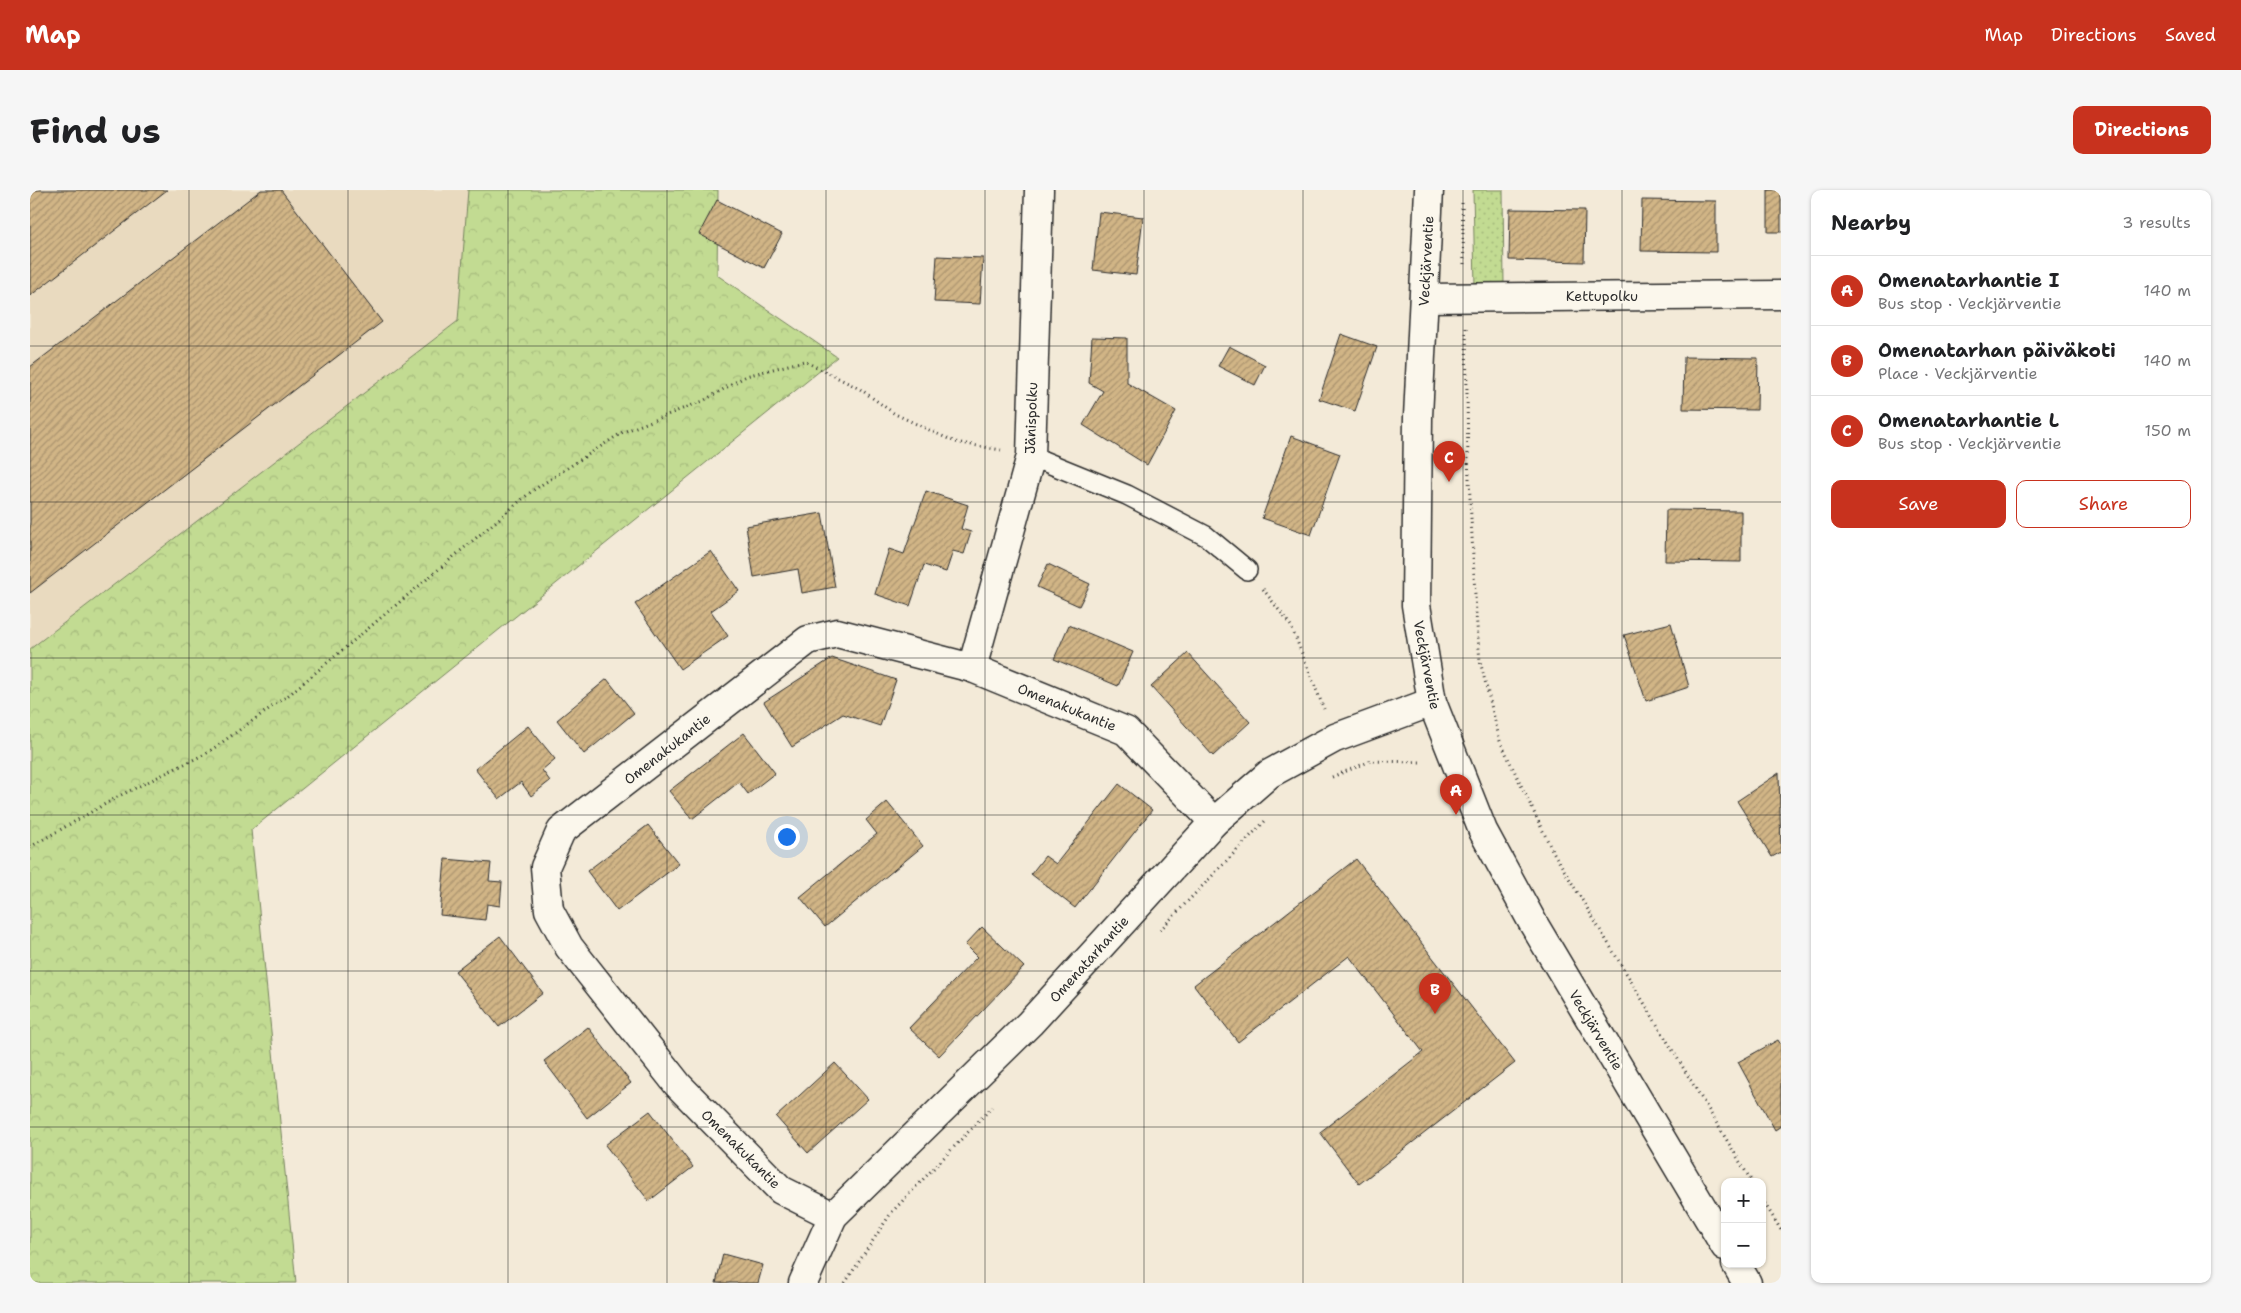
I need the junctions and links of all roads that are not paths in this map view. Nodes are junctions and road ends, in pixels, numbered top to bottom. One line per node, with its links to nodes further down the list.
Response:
1 (1039, 190): 5 (street, Jänispolku)
2 (1429, 190): 4 (street, Veckjärventie)
3 (1781, 295): 4 (street, Kettupolku)
4 (1424, 298): 8 (street, Veckjärventie)
5 (1031, 456): 6 (lane); 7 (street, Jänispolku)
6 (1247, 570)
7 (972, 668): 9 (street, Omenakukantie); 10 (street, Omenakukantie)
8 (1432, 702): 9 (street, Omenatarhantie); 11 (street, Veckjärventie)
9 (1214, 822): 10 (street, Omenatarhantie)
10 (833, 1216): 13 (street, Omenatarhantie)
11 (1721, 1239)
12 (1738, 1268): 14 (street)
13 (802, 1283)
14 (1747, 1283)

